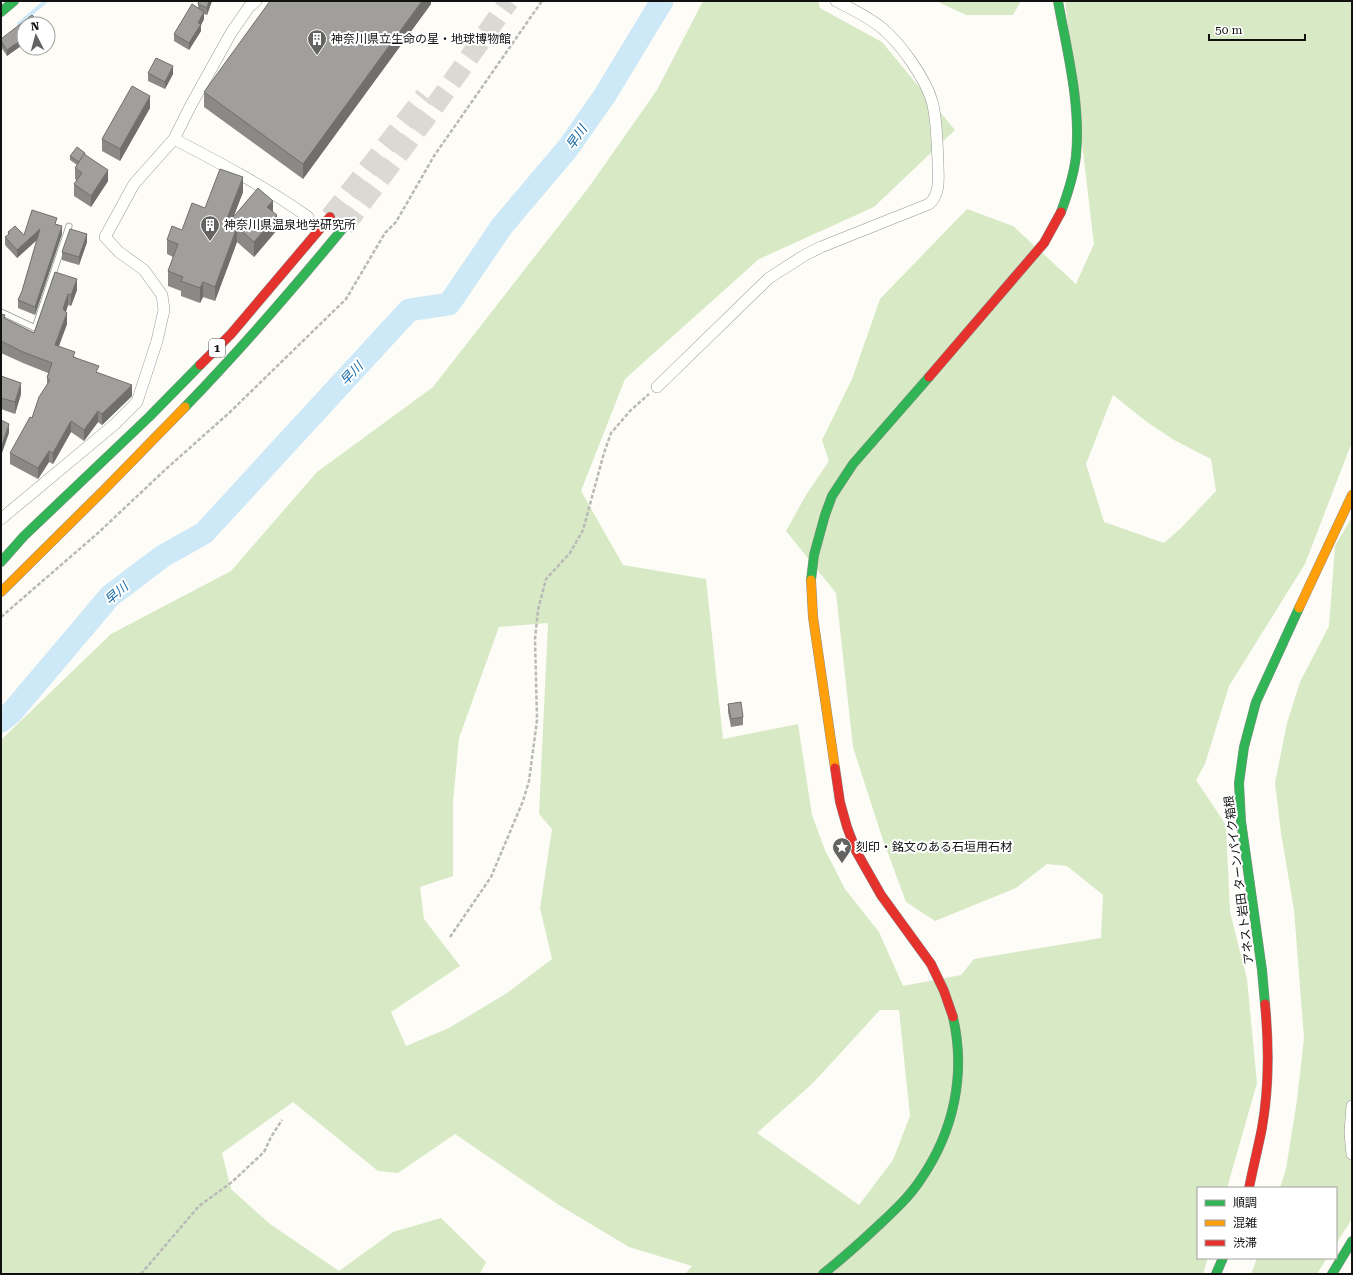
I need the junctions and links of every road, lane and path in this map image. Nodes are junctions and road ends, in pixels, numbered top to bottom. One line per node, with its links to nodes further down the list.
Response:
1 (14, 1): 6 (main road)
2 (256, 1): 7 (street)
3 (542, 1): 24 (path)
4 (836, 1): 13 (street)
5 (1058, 1): 33 (main road)
6 (1, 12)
7 (174, 139): 8 (street); 17 (street)
8 (308, 217)
9 (330, 217): 15 (main road, 1)
10 (70, 226): 12 (lane)
11 (344, 227): 14 (main road, 1)
12 (1, 312)
13 (657, 387): 25 (path)
14 (148, 445): 19 (main road, 1); 23 (main road, 1)
15 (93, 469): 18 (main road, 1); 20 (main road, 1)
16 (1352, 495): 29 (main road, アネスト岩田 ターンパイク箱根)
17 (1, 519)
18 (19, 528)
19 (32, 548)
20 (1, 562)
21 (14, 562): 22 (main road)
22 (1, 571)
23 (1, 592)
24 (1, 617)
25 (450, 937)
26 (1352, 1106): 28 (street)
27 (282, 1120): 32 (path)
28 (1352, 1154)
29 (1249, 1187)
30 (1352, 1241): 35 (main road)
31 (1223, 1259): 34 (main road)
32 (141, 1274)
33 (823, 1274)
34 (1216, 1274)
35 (1332, 1274)

